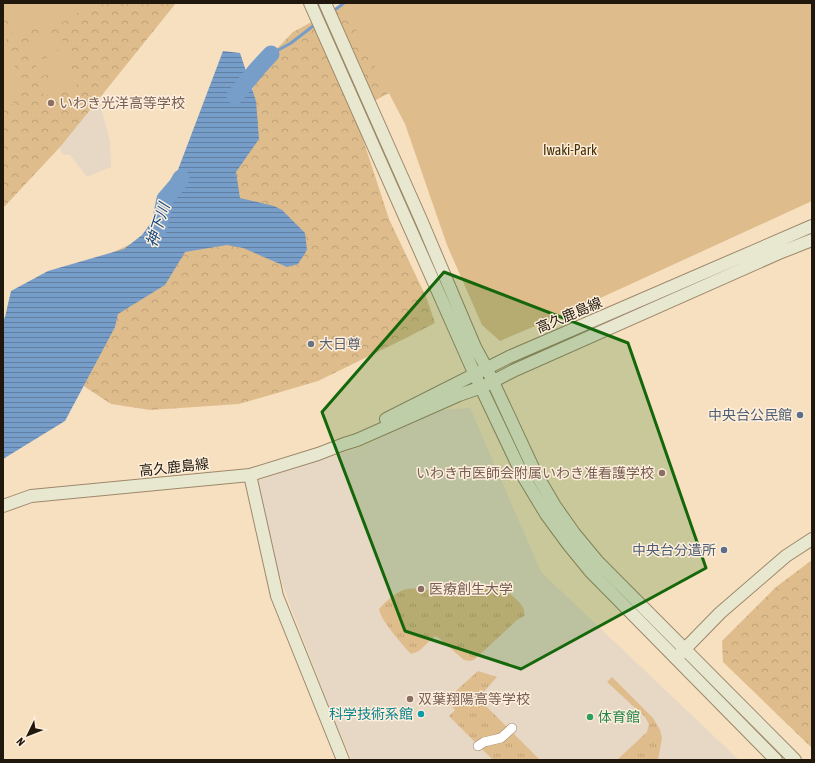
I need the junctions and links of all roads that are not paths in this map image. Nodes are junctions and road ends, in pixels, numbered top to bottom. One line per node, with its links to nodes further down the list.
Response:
1 (310, 3): 6 (street)
2 (325, 3): 5 (street)
3 (812, 226): 5 (street, 高久鹿島線)
4 (812, 240): 7 (street, 高久鹿島線)
5 (487, 369): 6 (street, 高久鹿島線); 7 (street)
6 (475, 375): 7 (street); 8 (street, 高久鹿島線)
7 (487, 385): 8 (street, 高久鹿島線); 12 (street); 13 (street)
8 (344, 444): 9 (street, 高久鹿島線)
9 (250, 475): 10 (street, 高久鹿島線); 16 (street)
10 (3, 506)
11 (812, 539): 12 (street)
12 (685, 649): 13 (street); 18 (street)
13 (676, 658): 17 (street)
14 (512, 728): 15 (street)
15 (478, 746)
16 (343, 760)
17 (776, 760)
18 (795, 760)

